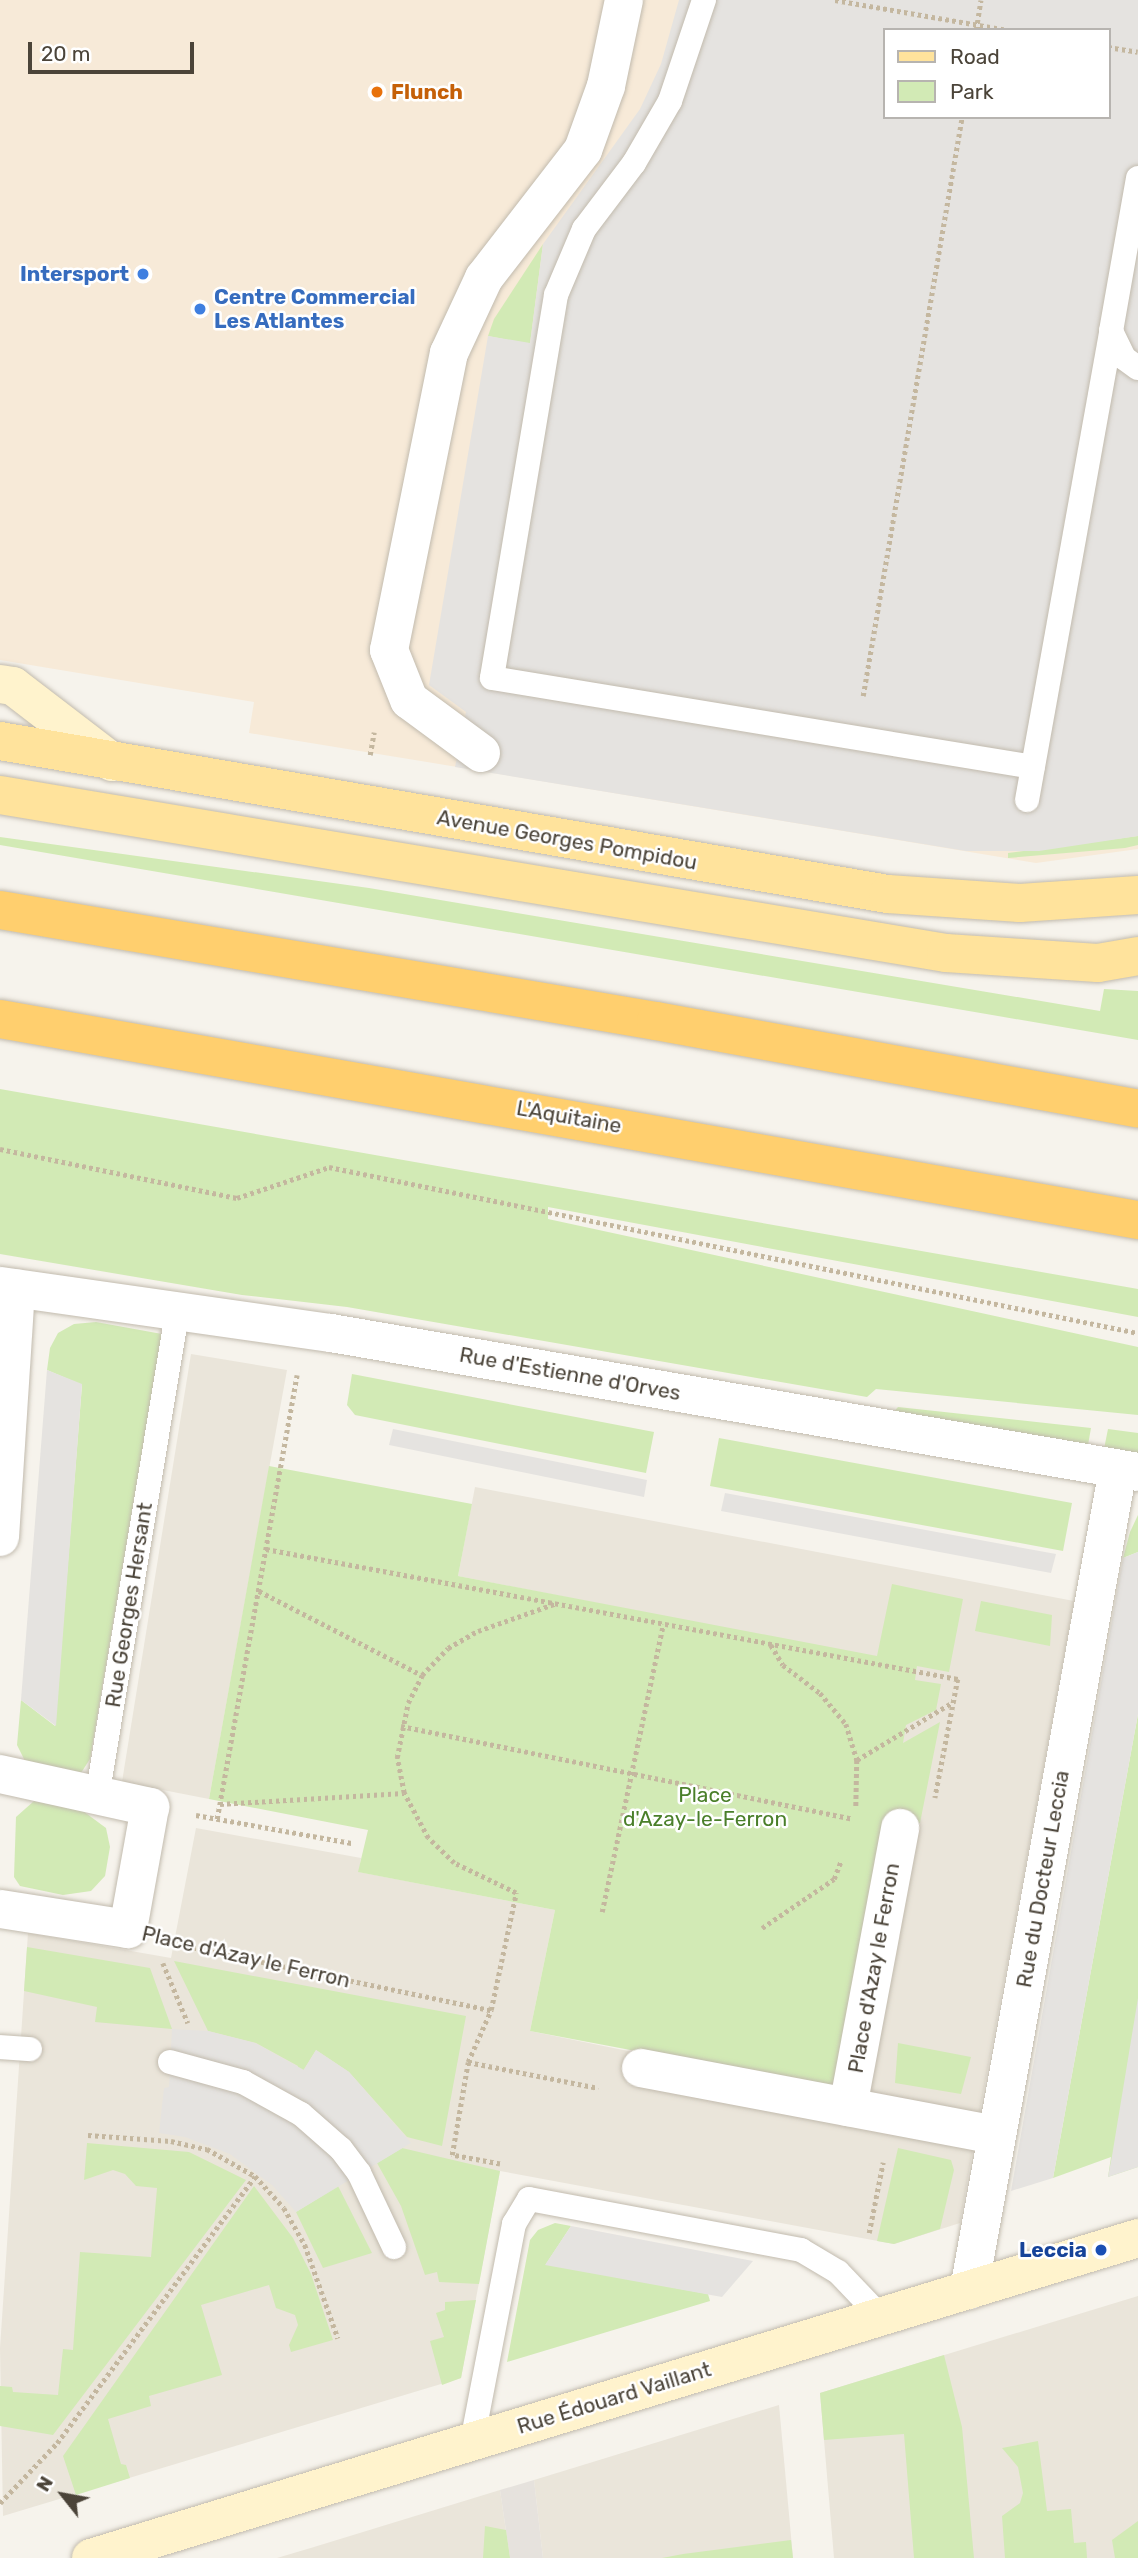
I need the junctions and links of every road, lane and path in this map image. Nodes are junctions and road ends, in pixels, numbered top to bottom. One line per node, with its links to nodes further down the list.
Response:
1 (624, 0): 15 (street)
2 (704, 0): 13 (lane)
3 (835, 0): 5 (path)
4 (981, 0): 5 (path)
5 (976, 27)
6 (1110, 47): 7 (path)
7 (1138, 52)
8 (961, 119): 13 (path)
9 (1138, 178): 10 (lane)
10 (1111, 331): 11 (lane); 17 (lane)
11 (1138, 368)
12 (0, 684): 16 (main road)
13 (856, 738): 17 (lane)
14 (0, 741): 16 (main road, Avenue Georges Pompidou)
15 (481, 753)
16 (112, 762): 20 (main road, Avenue Georges Pompidou)
17 (1033, 767): 19 (lane)
18 (0, 795): 23 (main road)
19 (1027, 800)
20 (1138, 895)
21 (0, 910): 26 (highway)
22 (1138, 956): 23 (main road)
23 (1098, 963): 24 (main road)
24 (1138, 970)
25 (0, 1019): 28 (highway, L'Aquitaine)
26 (1138, 1109)
27 (0, 1149): 32 (path)
28 (1138, 1220)
29 (8, 1288): 30 (street, Rue d'Estienne d'Orves); 34 (street)
30 (177, 1314): 31 (street, Rue d'Estienne d'Orves); 47 (lane, Rue Georges Hersant)
31 (305, 1329): 33 (street, Rue d'Estienne d'Orves); 35 (path)
32 (1138, 1333)
33 (1128, 1470): 70 (street, Rue du Docteur Leccia)
34 (0, 1537)
35 (266, 1549): 36 (path); 37 (path)
36 (258, 1591): 40 (path); 48 (path)
37 (554, 1604): 38 (path); 40 (path)
38 (663, 1624): 39 (path); 44 (path)
39 (771, 1644): 41 (path); 43 (path)
40 (422, 1675): 42 (path)
41 (953, 1702): 43 (path); 52 (path)
42 (401, 1726): 44 (path); 46 (path)
43 (857, 1759): 51 (path)
44 (631, 1773): 51 (path); 57 (path)
45 (0, 1774): 47 (street)
46 (404, 1793): 48 (path); 60 (path)
47 (97, 1797): 49 (street)
48 (220, 1804): 50 (path)
49 (150, 1807): 50 (path); 59 (street)
50 (217, 1819): 54 (path)
51 (856, 1819): 52 (path); 53 (path)
52 (900, 1828): 68 (street, Place d'Azay le Ferron)
53 (851, 1833)
54 (352, 1843)
55 (844, 1856): 58 (path)
56 (0, 1909): 59 (street, Place d'Azay le Ferron)
57 (601, 1912)
58 (762, 1928)
59 (141, 1934): 60 (path, Place d'Azay le Ferron); 65 (path)
60 (491, 2010): 64 (path)
61 (0, 2046): 62 (lane)
62 (30, 2049)
63 (170, 2062): 65 (lane)
64 (468, 2062): 67 (path); 72 (path)
65 (206, 2068): 76 (lane)
66 (641, 2068): 68 (street)
67 (608, 2090)
68 (848, 2107): 70 (street)
69 (88, 2135): 73 (path)
70 (997, 2135): 77 (street, Rue du Docteur Leccia)
71 (884, 2155): 74 (path)
72 (500, 2164)
73 (255, 2176): 79 (path); 81 (path)
74 (869, 2233)
75 (1138, 2238): 77 (main road, Rue Édouard Vaillant)
76 (394, 2247)
77 (969, 2290): 78 (main road, Rue Édouard Vaillant)
78 (880, 2316): 80 (main road, Rue Édouard Vaillant); 80 (lane)
79 (338, 2338)
80 (472, 2442): 82 (main road, Rue Édouard Vaillant)
81 (0, 2503)
82 (91, 2558)

